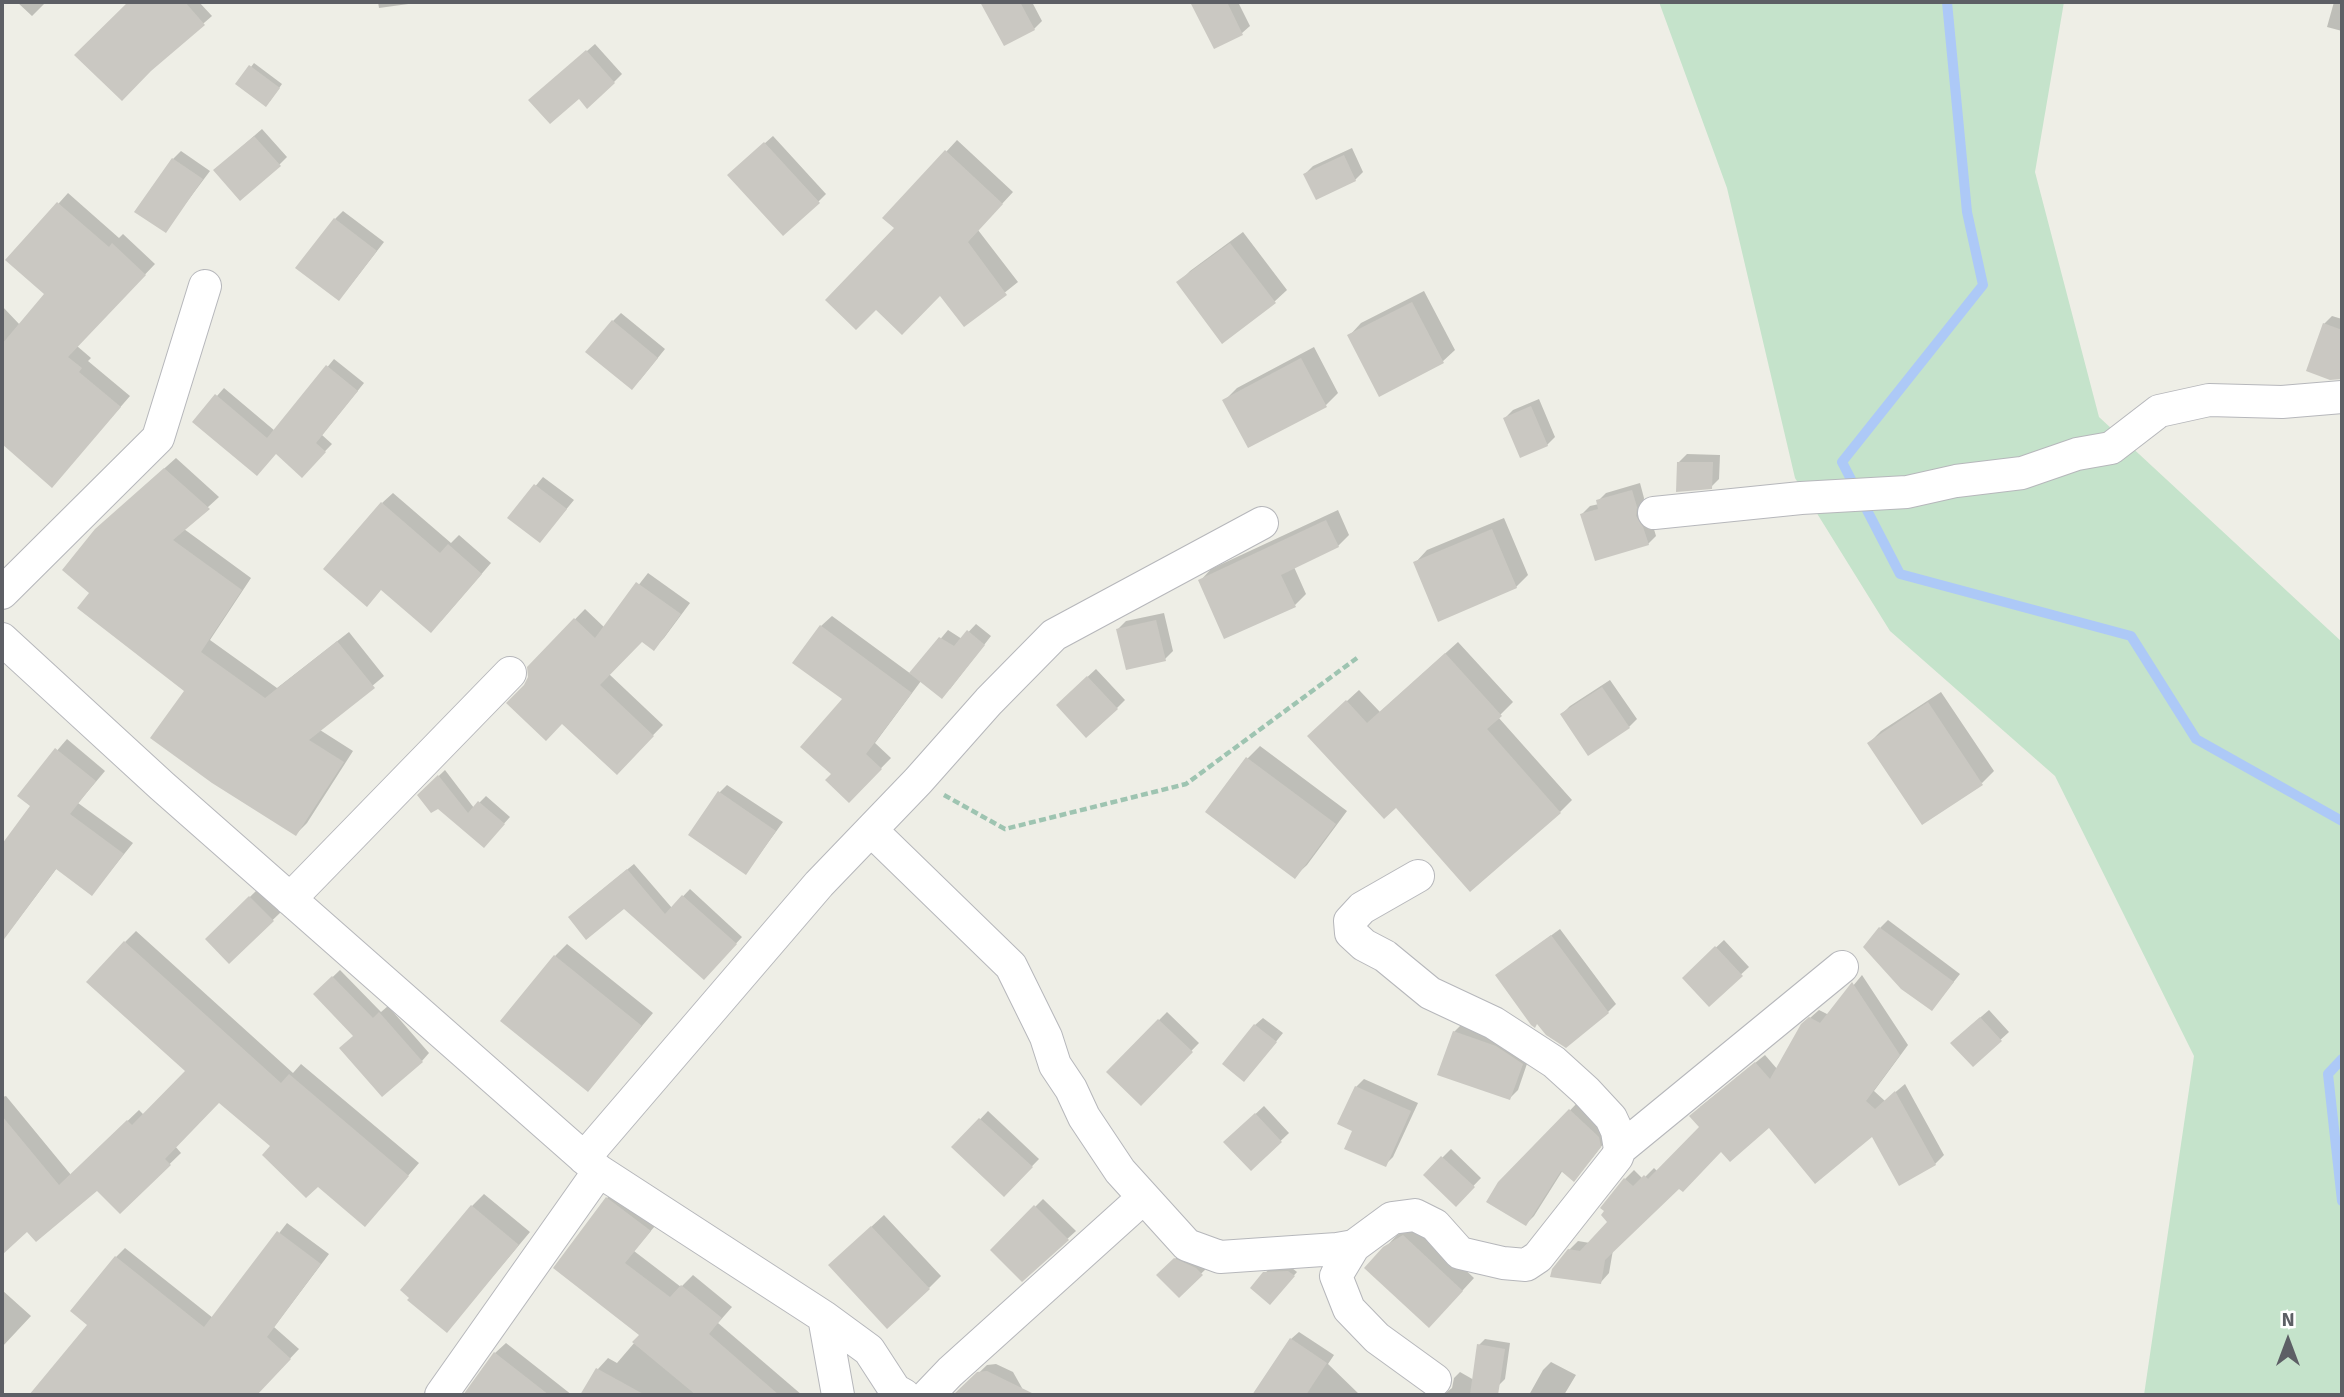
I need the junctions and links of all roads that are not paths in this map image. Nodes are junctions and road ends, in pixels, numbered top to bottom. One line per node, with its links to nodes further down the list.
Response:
1 (205, 286): 5 (street)
2 (2342, 397): 3 (street)
3 (1654, 513)
4 (1262, 523): 8 (street)
5 (2, 593)
6 (2, 639): 10 (street)
7 (510, 673): 10 (street)
8 (871, 830): 13 (street); 14 (street)
9 (1418, 876): 12 (street)
10 (290, 899): 13 (street)
11 (1842, 967): 12 (street)
12 (1620, 1149): 15 (street)
13 (591, 1164): 16 (street); 18 (street)
14 (1143, 1198): 15 (street); 21 (street)
15 (1354, 1246): 17 (street)
16 (824, 1317): 19 (street); 20 (street)
17 (1435, 1380)
18 (441, 1395)
19 (838, 1395)
20 (904, 1395)
21 (928, 1395)

